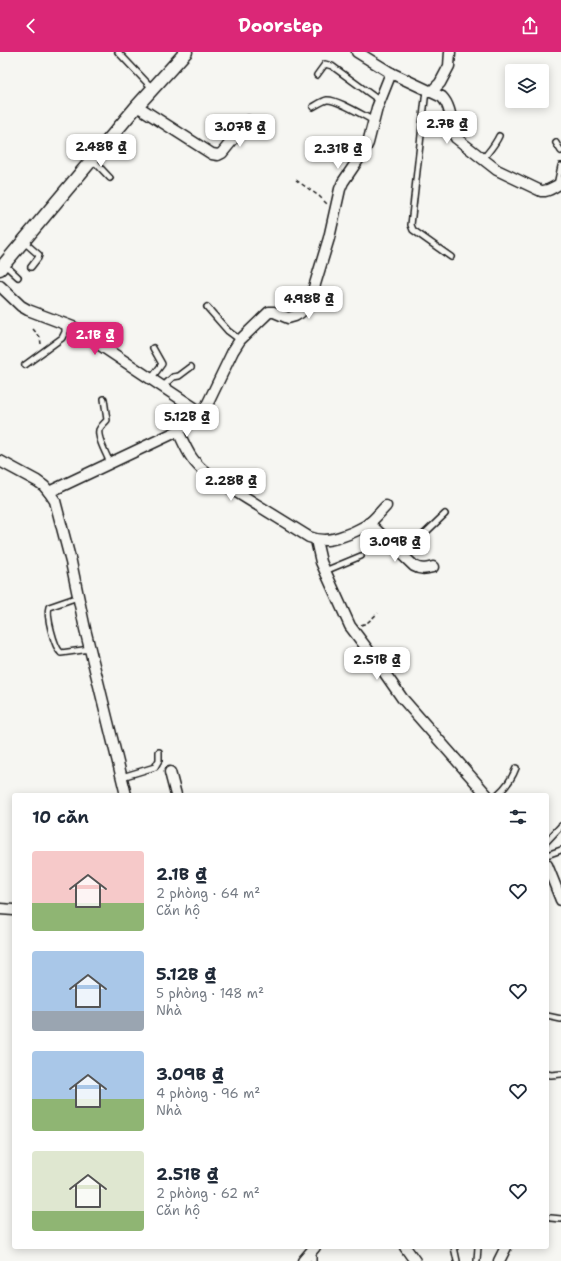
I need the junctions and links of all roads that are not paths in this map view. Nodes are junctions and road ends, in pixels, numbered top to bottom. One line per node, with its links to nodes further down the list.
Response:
1 (118, 52): 7 (lane)
2 (186, 52): 7 (street)
3 (357, 52): 5 (street)
4 (450, 52): 8 (street)
5 (391, 73): 8 (street); 9 (street)
6 (317, 75): 9 (lane)
7 (153, 89): 10 (street)
8 (428, 91): 18 (street); 23 (lane)
9 (380, 101): 13 (street)
10 (137, 106): 12 (street); 17 (street)
11 (312, 107): 13 (lane)
12 (248, 121)
13 (374, 121): 30 (street)
14 (498, 136): 18 (lane)
15 (556, 143): 16 (lane)
16 (561, 151)
17 (92, 159): 20 (lane); 22 (street)
18 (483, 159): 21 (street)
19 (561, 166): 21 (lane)
20 (110, 178)
21 (559, 184)
22 (23, 241): 24 (street); 25 (lane)
23 (451, 257)
24 (2, 266): 26 (lane)
25 (31, 267)
26 (18, 277)
27 (0, 286): 29 (street)
28 (207, 307): 30 (lane)
29 (65, 324): 32 (lane); 34 (street)
30 (240, 340): 37 (street)
31 (153, 348): 34 (lane)
32 (26, 365)
33 (190, 367): 35 (lane)
34 (150, 379): 35 (street)
35 (162, 387): 37 (street)
36 (104, 399): 40 (lane)
37 (202, 413): 38 (street)
38 (178, 431): 40 (street); 45 (street)
39 (0, 461): 41 (street)
40 (110, 463): 41 (street)
41 (49, 492): 50 (street)
42 (386, 506): 44 (street)
43 (445, 514): 46 (lane)
44 (369, 523): 45 (street); 46 (street)
45 (316, 540): 49 (street)
46 (397, 550): 48 (street)
47 (361, 556): 49 (lane)
48 (433, 567)
49 (325, 571): 58 (street)
50 (78, 597): 51 (street); 51 (lane)
51 (90, 649): 55 (street)
52 (159, 752): 55 (lane)
53 (516, 768): 59 (lane)
54 (170, 772): 57 (street)
55 (122, 778): 56 (street)
56 (126, 793)
57 (175, 793)
58 (485, 793)
59 (499, 793)
60 (561, 826): 61 (lane)
61 (549, 839)
62 (561, 850): 63 (lane)
63 (549, 854)
64 (549, 870): 65 (street)
65 (561, 900)
66 (0, 909): 67 (street)
67 (12, 910)
68 (549, 1016): 69 (lane)
69 (561, 1019)
70 (549, 1074): 71 (lane)
71 (561, 1074)
72 (551, 1218): 73 (lane)
73 (561, 1219)
74 (312, 1249): 80 (street)
75 (314, 1249): 81 (lane)
76 (406, 1249): 82 (street)
77 (455, 1249): 83 (lane)
78 (478, 1249): 84 (lane)
79 (505, 1249): 85 (street)
80 (303, 1261)
81 (313, 1261)
82 (415, 1261)
83 (458, 1261)
84 (477, 1261)
85 (499, 1261)

